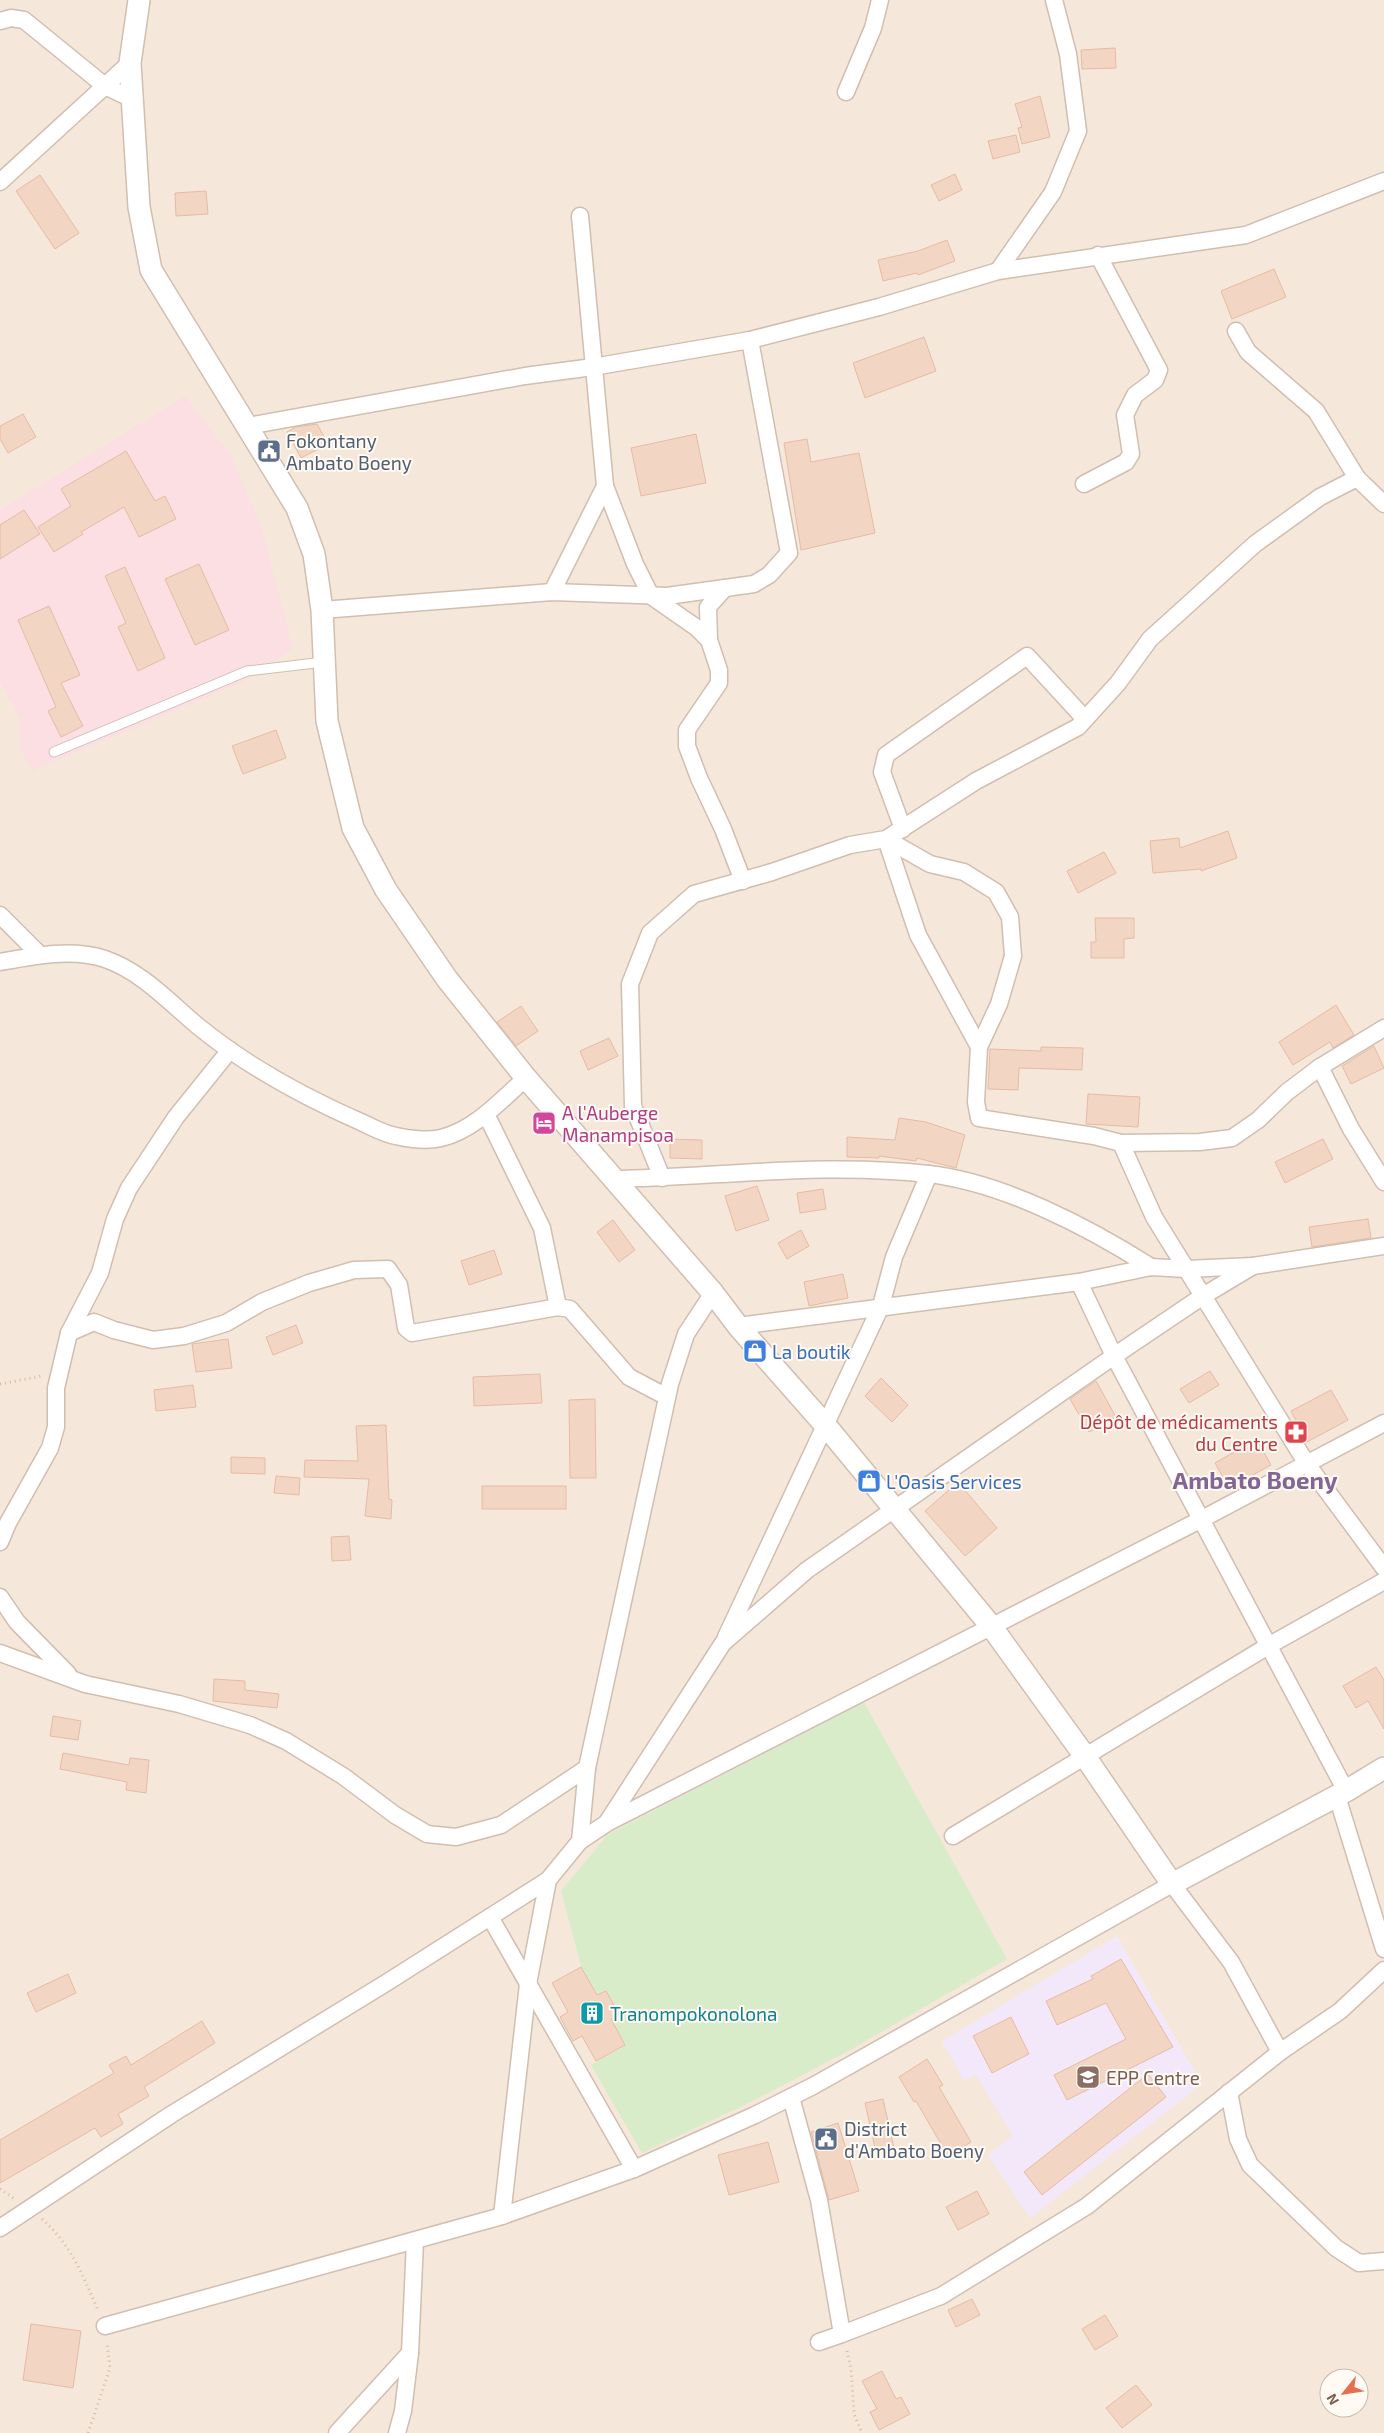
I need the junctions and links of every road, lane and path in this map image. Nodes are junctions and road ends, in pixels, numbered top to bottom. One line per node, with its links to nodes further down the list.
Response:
1 (139, 0): 5 (street)
2 (880, 0): 7 (street)
3 (1054, 0): 13 (street)
4 (0, 21): 6 (street)
5 (130, 63): 6 (street); 8 (street)
6 (105, 86): 8 (street); 10 (street)
7 (846, 92)
8 (132, 99): 17 (street)
9 (1384, 181): 12 (street)
10 (0, 182)
11 (580, 216): 16 (street)
12 (1098, 256): 13 (street); 19 (street)
13 (998, 271): 15 (street)
14 (1236, 331): 18 (street)
15 (750, 340): 16 (street); 22 (street)
16 (593, 367): 17 (street); 20 (street)
17 (248, 426): 25 (street)
18 (1357, 478): 21 (street); 28 (street)
19 (1084, 484)
20 (605, 486): 23 (street); 24 (street)
21 (1384, 504)
22 (725, 588): 24 (street); 26 (street)
23 (552, 592): 24 (street); 25 (street)
24 (651, 596): 26 (street)
25 (322, 610): 27 (street)
26 (709, 640): 32 (street)
27 (325, 662): 29 (lane); 40 (street)
28 (1085, 719): 30 (street); 30 (street)
29 (54, 752)
30 (903, 829): 31 (street)
31 (886, 840): 32 (street); 37 (street); 37 (street)
32 (743, 881): 45 (street)
33 (0, 915): 34 (street)
34 (40, 955): 35 (street); 38 (street)
35 (0, 962)
36 (1384, 1028): 39 (street)
37 (978, 1047): 42 (street)
38 (230, 1050): 41 (street); 57 (street)
39 (1320, 1067): 42 (street); 46 (street)
40 (526, 1078): 41 (street); 44 (street)
41 (486, 1114): 55 (street)
42 (1121, 1144): 50 (street)
43 (929, 1174): 45 (street); 49 (street); 54 (street)
44 (613, 1178): 45 (street); 52 (street)
45 (662, 1178)
46 (1384, 1182)
47 (1384, 1246): 48 (street)
48 (1253, 1266): 50 (street); 53 (street)
49 (1151, 1267): 50 (street); 51 (street)
50 (1186, 1268): 53 (street)
51 (1079, 1282): 54 (street); 58 (street)
52 (713, 1292): 56 (street); 61 (street)
53 (1203, 1296): 58 (street); 64 (street)
54 (880, 1306): 56 (street); 63 (street)
55 (558, 1307): 57 (street); 61 (street)
56 (738, 1326): 63 (street)
57 (70, 1333): 59 (street)
58 (1114, 1356): 65 (street); 66 (street)
59 (60, 1372): 60 (path); 67 (street)
60 (0, 1384)
61 (667, 1396): 77 (street)
62 (1384, 1423): 64 (street)
63 (826, 1426): 65 (street); 72 (street)
64 (1308, 1464): 66 (street); 68 (street)
65 (894, 1509): 71 (street); 72 (street)
66 (1202, 1519): 71 (street); 73 (street)
67 (0, 1542)
68 (1384, 1568)
69 (1384, 1581): 73 (street)
70 (0, 1597): 75 (street)
71 (991, 1626): 76 (street); 80 (street)
72 (722, 1643): 80 (street)
73 (1268, 1646): 76 (street); 79 (street)
74 (0, 1653): 75 (street)
75 (72, 1678): 77 (street)
76 (1084, 1755): 81 (street); 84 (street)
77 (587, 1768): 82 (street)
78 (1384, 1768): 79 (street)
79 (1342, 1794): 84 (street); 86 (street)
80 (607, 1823): 82 (street)
81 (952, 1836)
82 (580, 1842): 83 (street)
83 (548, 1880): 85 (street); 88 (street)
84 (1172, 1884): 89 (street); 91 (street)
85 (490, 1916): 88 (street); 93 (street)
86 (1384, 1949)
87 (1384, 1970): 89 (street)
88 (528, 1984): 92 (street); 94 (street)
89 (1280, 2052): 90 (street)
90 (1229, 2092): 97 (street); 99 (street)
91 (791, 2097): 92 (street); 99 (street)
92 (634, 2169): 94 (street)
93 (29, 2208): 95 (street); 98 (path)
94 (502, 2216): 96 (street)
95 (0, 2228)
96 (415, 2241): 98 (street); 101 (street)
97 (1384, 2260)
98 (105, 2326): 102 (path)
99 (842, 2334): 100 (street); 105 (path)
100 (819, 2342)
101 (410, 2353): 103 (street); 104 (street)
102 (88, 2433)
103 (337, 2433)
104 (397, 2433)
105 (862, 2433)

